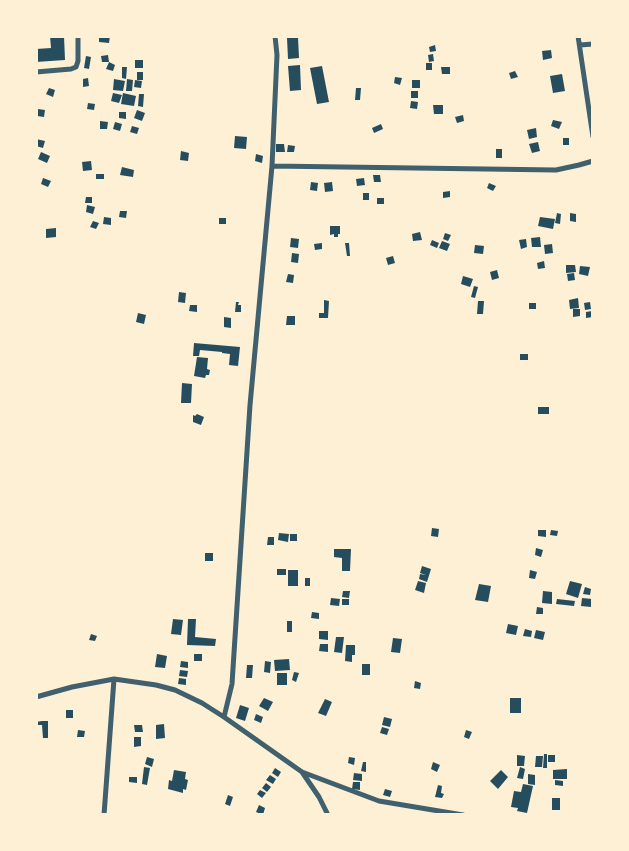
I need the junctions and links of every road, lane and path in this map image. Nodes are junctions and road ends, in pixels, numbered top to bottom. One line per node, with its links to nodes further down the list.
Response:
1 (78, 36): 6 (street)
2 (275, 36): 9 (street)
3 (578, 36): 5 (street)
4 (593, 44): 5 (street)
5 (580, 46): 7 (street)
6 (36, 72)
7 (593, 137)
8 (593, 161): 9 (street)
9 (272, 166): 12 (street)
10 (114, 679): 11 (street); 12 (street); 14 (street)
11 (36, 698)
12 (224, 717): 13 (street)
13 (302, 772): 15 (street); 16 (street)
14 (104, 815)
15 (328, 815)
16 (463, 815)

